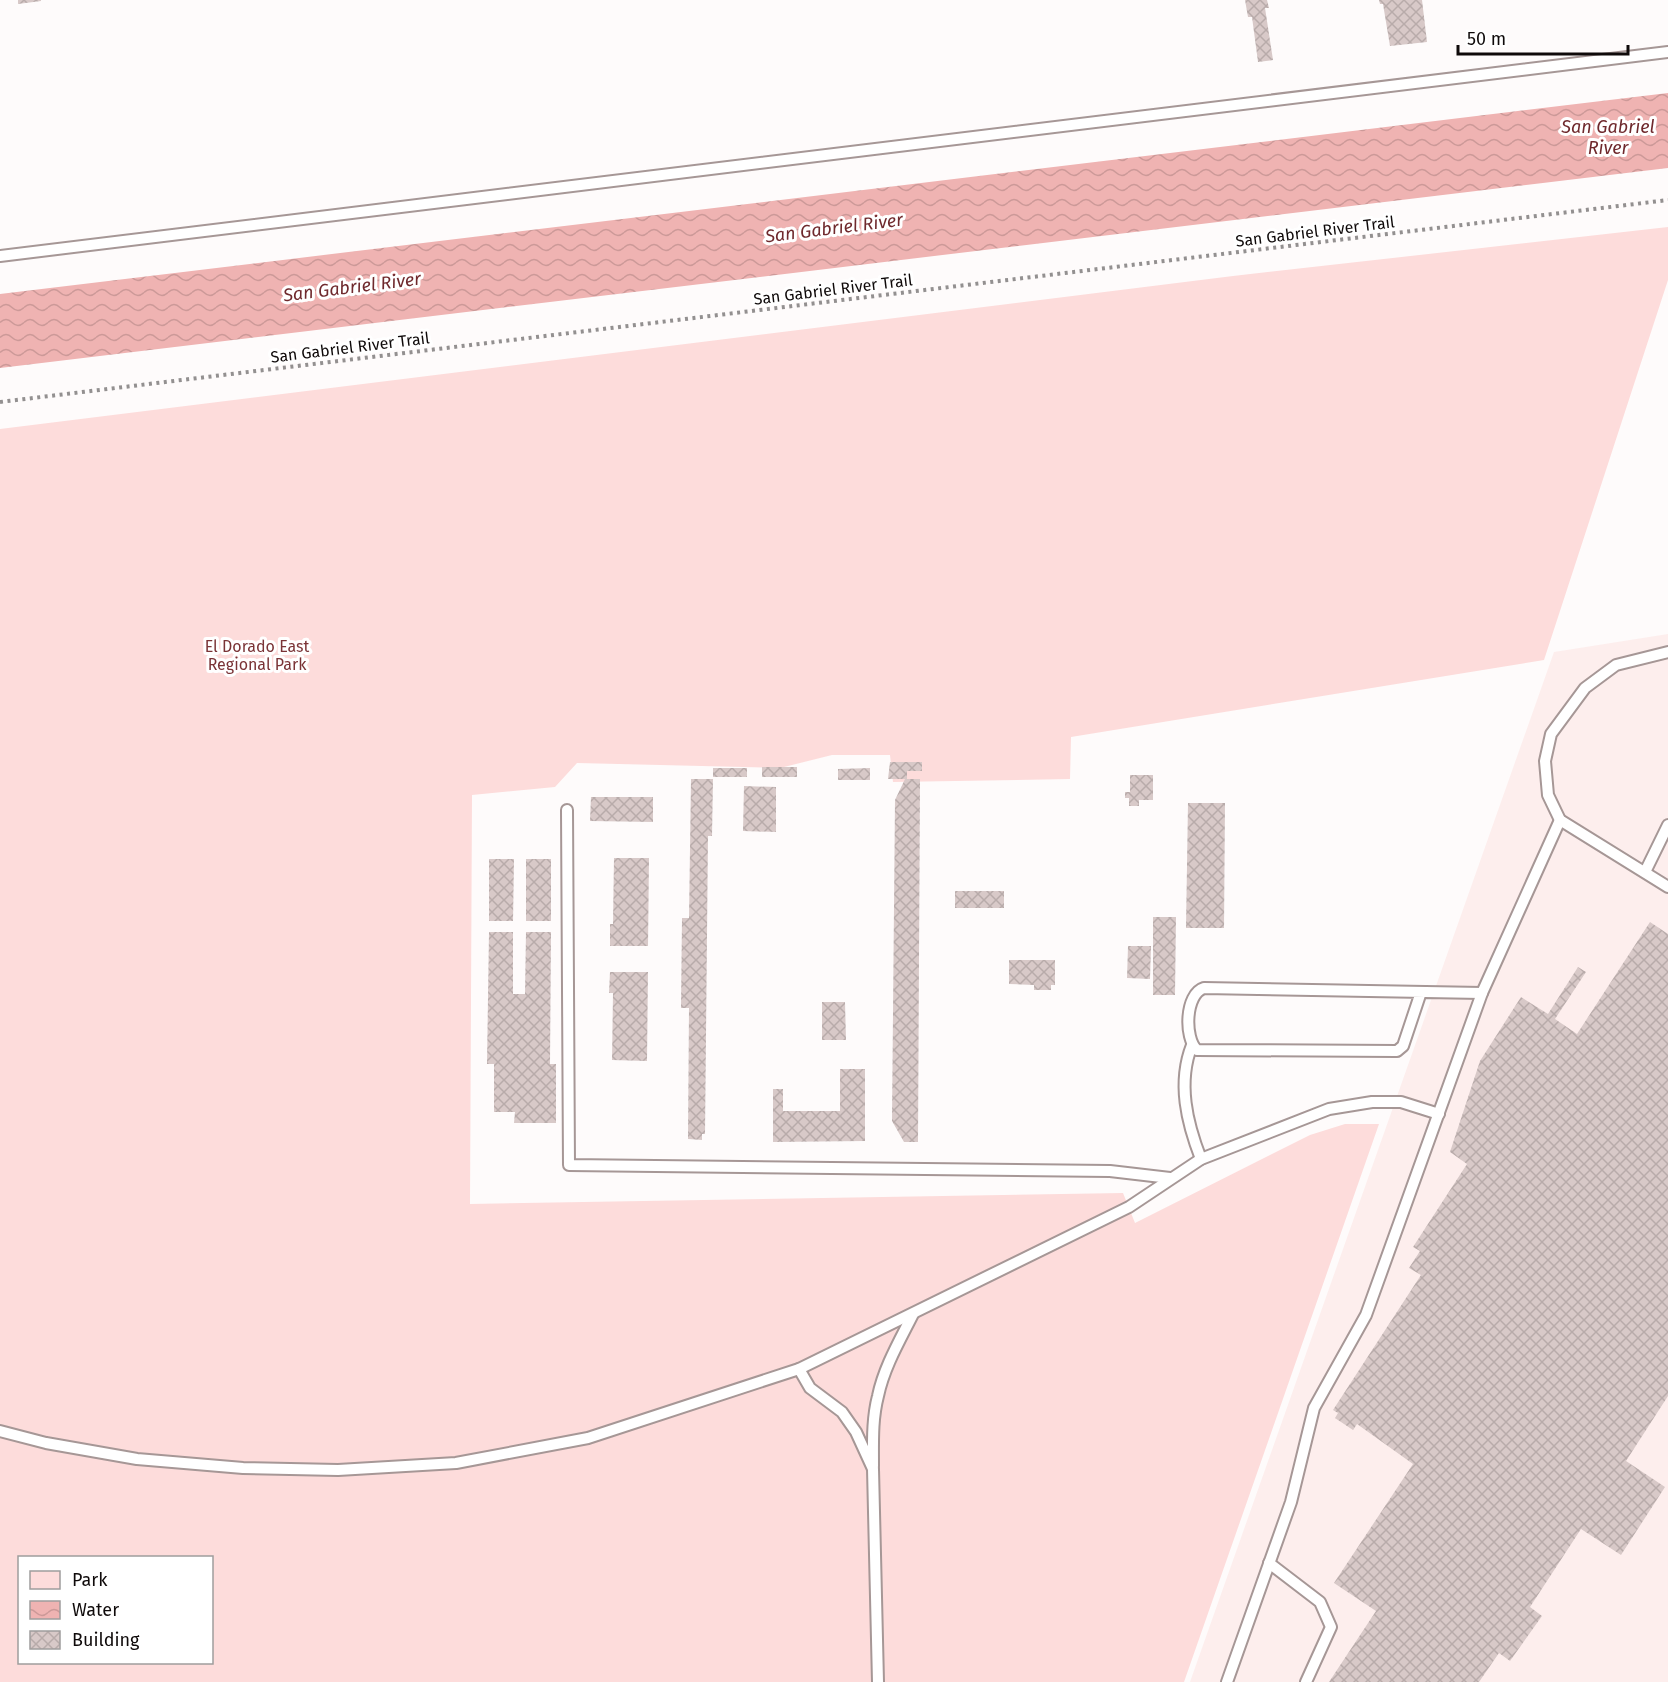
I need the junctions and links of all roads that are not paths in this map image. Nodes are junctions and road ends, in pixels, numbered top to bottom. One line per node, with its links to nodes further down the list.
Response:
1 (1668, 52): 2 (lane)
2 (0, 256)
3 (1668, 652): 5 (lane)
4 (567, 810): 14 (lane)
5 (1560, 820): 7 (lane); 10 (lane)
6 (1668, 825): 7 (lane)
7 (1645, 872): 8 (lane)
8 (1668, 887)
9 (1421, 992): 10 (lane); 11 (lane); 11 (lane)
10 (1482, 993): 12 (lane)
11 (1192, 1045): 13 (lane)
12 (1439, 1114): 13 (lane); 19 (lane)
13 (1201, 1159): 14 (lane)
14 (1170, 1178): 15 (lane)
15 (913, 1314): 16 (lane); 18 (lane)
16 (799, 1369): 17 (lane); 18 (lane)
17 (0, 1431)
18 (873, 1469): 20 (lane)
19 (1269, 1563): 21 (lane); 22 (lane)
20 (878, 1682)
21 (1227, 1682)
22 (1306, 1682)

